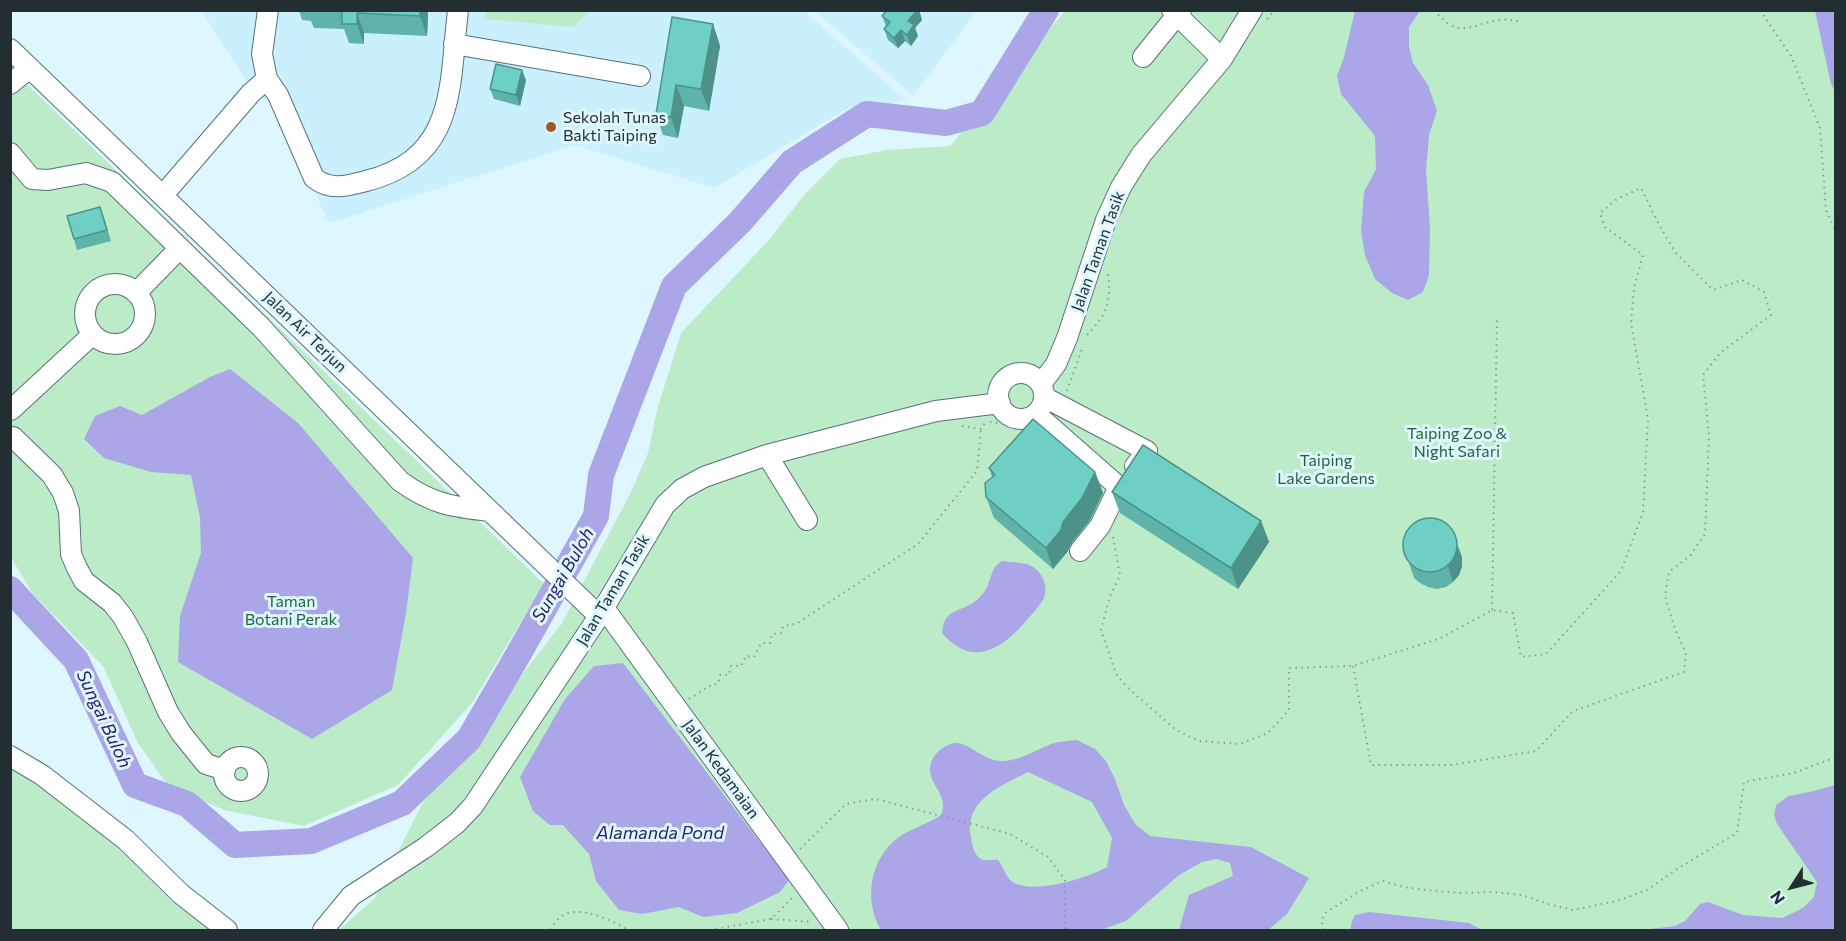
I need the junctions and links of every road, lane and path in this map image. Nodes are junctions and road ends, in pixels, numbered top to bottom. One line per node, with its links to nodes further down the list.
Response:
1 (268, 10): 15 (street)
2 (458, 10): 9 (street)
3 (1275, 10): 7 (path)
4 (1760, 10): 19 (path)
5 (1435, 11): 8 (path)
6 (1177, 12): 11 (street); 12 (street)
7 (1260, 15): 12 (street, Jalan Taman Tasik)
8 (1518, 21)
9 (454, 44): 14 (street); 15 (street)
10 (10, 49): 13 (street, Jalan Air Terjun)
11 (1143, 57)
12 (1222, 58): 26 (street, Jalan Taman Tasik)
13 (30, 68): 16 (street); 18 (street, Jalan Air Terjun)
14 (640, 76)
15 (267, 79): 18 (street)
16 (10, 84)
17 (10, 153): 20 (street)
18 (163, 195): 33 (street, Jalan Air Terjun)
19 (1836, 232)
20 (180, 248): 22 (street); 33 (street)
21 (1108, 272): 26 (path)
22 (136, 293): 24 (street); 24 (street)
23 (1497, 320): 37 (path)
24 (93, 334): 27 (street)
25 (1000, 403): 26 (street); 26 (street); 31 (street, Jalan Taman Tasik)
26 (1046, 404): 29 (path); 32 (street); 32 (street)
27 (11, 410): 30 (street)
28 (958, 426): 29 (path)
29 (981, 429): 40 (path)
30 (12, 439): 43 (street)
31 (767, 455): 34 (street); 38 (street, Jalan Taman Tasik)
32 (1119, 488): 36 (street)
33 (490, 511): 38 (street, Jalan Air Terjun)
34 (807, 520)
35 (1107, 532): 39 (path)
36 (1080, 551)
37 (1492, 610): 39 (path); 39 (path)
38 (601, 612): 40 (street, Jalan Kedamaian); 46 (street, Jalan Taman Tasik)
39 (1353, 666)
40 (677, 707): 44 (street, Jalan Kedamaian)
41 (10, 756): 49 (street)
42 (1836, 758): 56 (path)
43 (225, 770)
44 (788, 861): 45 (street, Jalan Kedamaian); 55 (path)
45 (804, 884): 47 (path); 48 (street, Jalan Kedamaian)
46 (351, 896): 50 (street); 51 (street, Jalan Taman Tasik)
47 (771, 919): 48 (path); 54 (path)
48 (836, 927)
49 (227, 930)
50 (306, 930)
51 (323, 930)
52 (551, 930): 53 (path)
53 (629, 930)
54 (710, 930)
55 (1065, 930)
56 (1323, 930)

